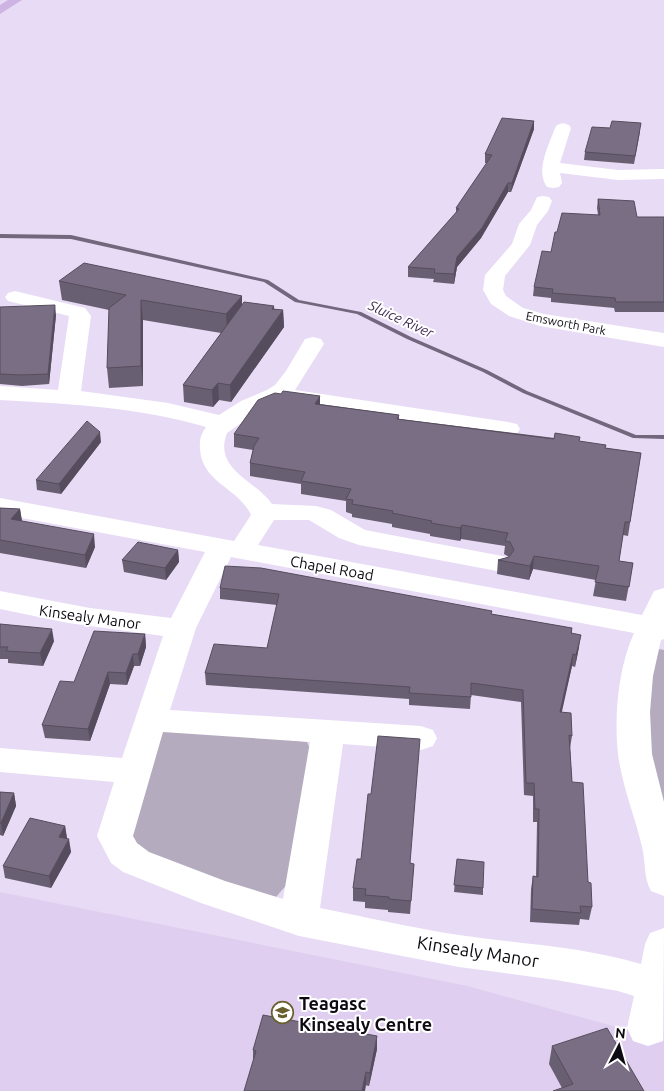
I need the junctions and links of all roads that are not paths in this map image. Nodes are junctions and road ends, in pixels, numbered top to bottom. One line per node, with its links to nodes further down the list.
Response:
1 (16, 0): 2 (main road)
2 (0, 10)
3 (563, 128): 4 (street)
4 (551, 168): 5 (street); 7 (street, Emsworth Park)
5 (664, 174)
6 (14, 297): 11 (street)
7 (664, 340)
8 (313, 344): 10 (street)
9 (0, 393): 11 (street)
10 (278, 394): 12 (street); 13 (street)
11 (68, 398): 12 (street)
12 (222, 424): 15 (street)
13 (508, 429)
14 (0, 506): 16 (street, Chapel Road)
15 (264, 512): 16 (street, Kinsealy Manor); 17 (street)
16 (231, 549): 20 (street, Chapel Road); 21 (street, Kinsealy Manor)
17 (497, 563)
18 (664, 596): 20 (street)
19 (0, 600): 21 (street, Kinsealy Manor)
20 (658, 627): 27 (street)
21 (181, 628): 22 (street, Kinsealy Manor)
22 (152, 720): 23 (street); 26 (street, Kinsealy Manor)
23 (328, 732): 24 (street); 28 (street)
24 (420, 738)
25 (0, 760): 26 (street)
26 (135, 771): 28 (street, Kinsealy Manor)
27 (664, 880)
28 (299, 920): 30 (street, Kinsealy Manor)
29 (664, 944): 30 (street)
30 (660, 987): 31 (street)
31 (648, 1028)

